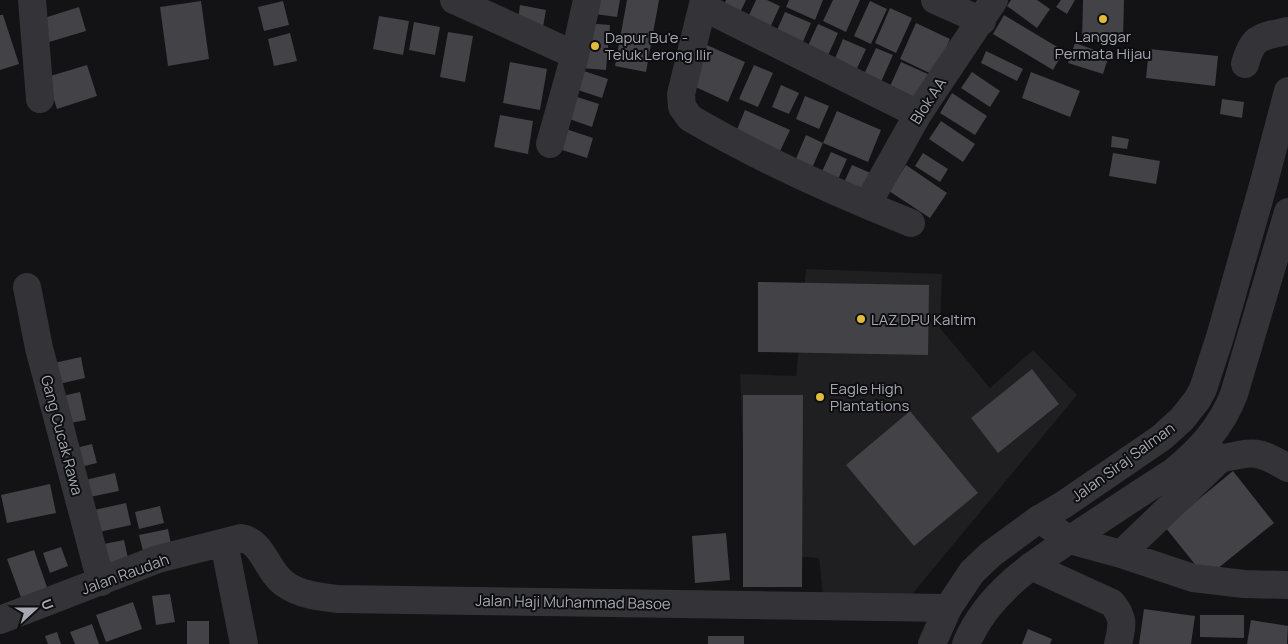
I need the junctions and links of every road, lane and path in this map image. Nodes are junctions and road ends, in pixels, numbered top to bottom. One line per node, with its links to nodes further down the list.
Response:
1 (32, 0): 11 (street)
2 (454, 0): 8 (street)
3 (586, 0): 8 (street)
4 (935, 0): 6 (street)
5 (704, 4): 12 (street); 14 (street)
6 (988, 10): 12 (street, Blok AA)
7 (1288, 31): 9 (street)
8 (575, 55): 13 (street)
9 (1245, 64)
10 (1288, 91): 21 (street, Jalan Siraj Salman)
11 (40, 99)
12 (918, 114): 14 (street, Blok AA)
13 (550, 144)
14 (868, 205): 16 (street)
15 (1288, 212): 17 (street)
16 (912, 223)
17 (1280, 274): 19 (street)
18 (28, 287): 26 (street, Gang Cucak Rawa)
19 (1211, 452): 20 (street); 22 (street); 24 (street)
20 (1288, 468)
21 (1039, 519): 22 (street); 28 (street, Jalan Siraj Salman)
22 (1070, 540): 24 (street); 25 (street)
23 (224, 543): 26 (street, Jalan Raudah); 28 (street, Jalan Haji Muhammad Basoe); 30 (street)
24 (1121, 554): 27 (street)
25 (1031, 566): 32 (street); 33 (street)
26 (101, 582): 29 (street, Jalan Raudah)
27 (1288, 585)
28 (948, 608): 31 (street, Jalan Siraj Salman)
29 (0, 620)
30 (244, 644)
31 (932, 644)
32 (966, 644)
33 (1118, 644)

